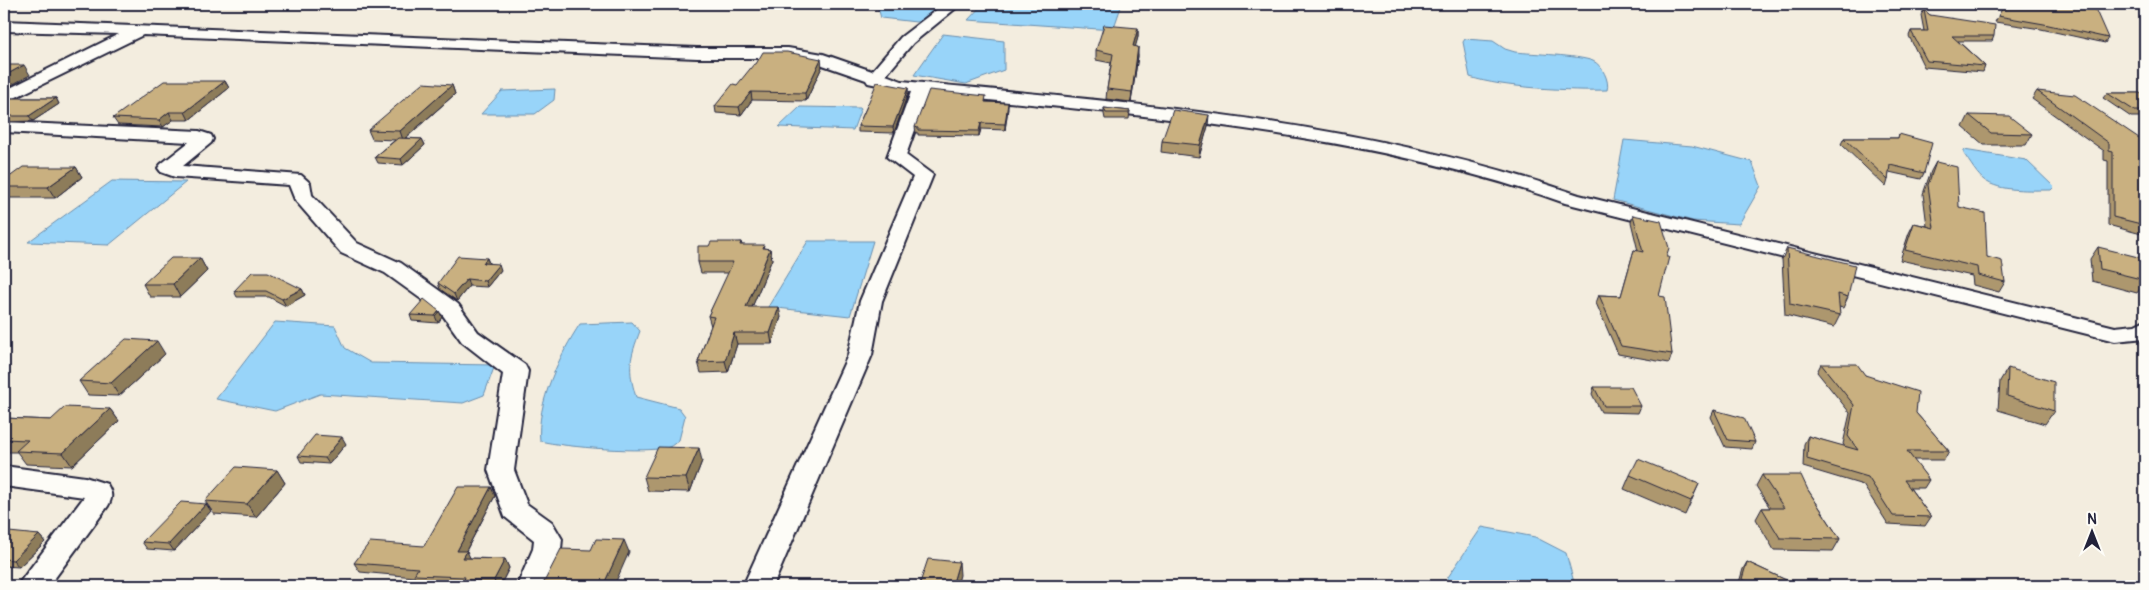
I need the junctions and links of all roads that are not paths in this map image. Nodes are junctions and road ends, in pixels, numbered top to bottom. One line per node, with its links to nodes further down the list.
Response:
1 (952, 4): 4 (street)
2 (4, 26): 3 (street)
3 (140, 30): 4 (street); 6 (street)
4 (874, 79): 5 (street)
5 (921, 89): 8 (street); 12 (street)
6 (4, 98)
7 (4, 127): 11 (street)
8 (2145, 328)
9 (4, 476): 10 (street)
10 (32, 586)
11 (532, 586)
12 (758, 586)

